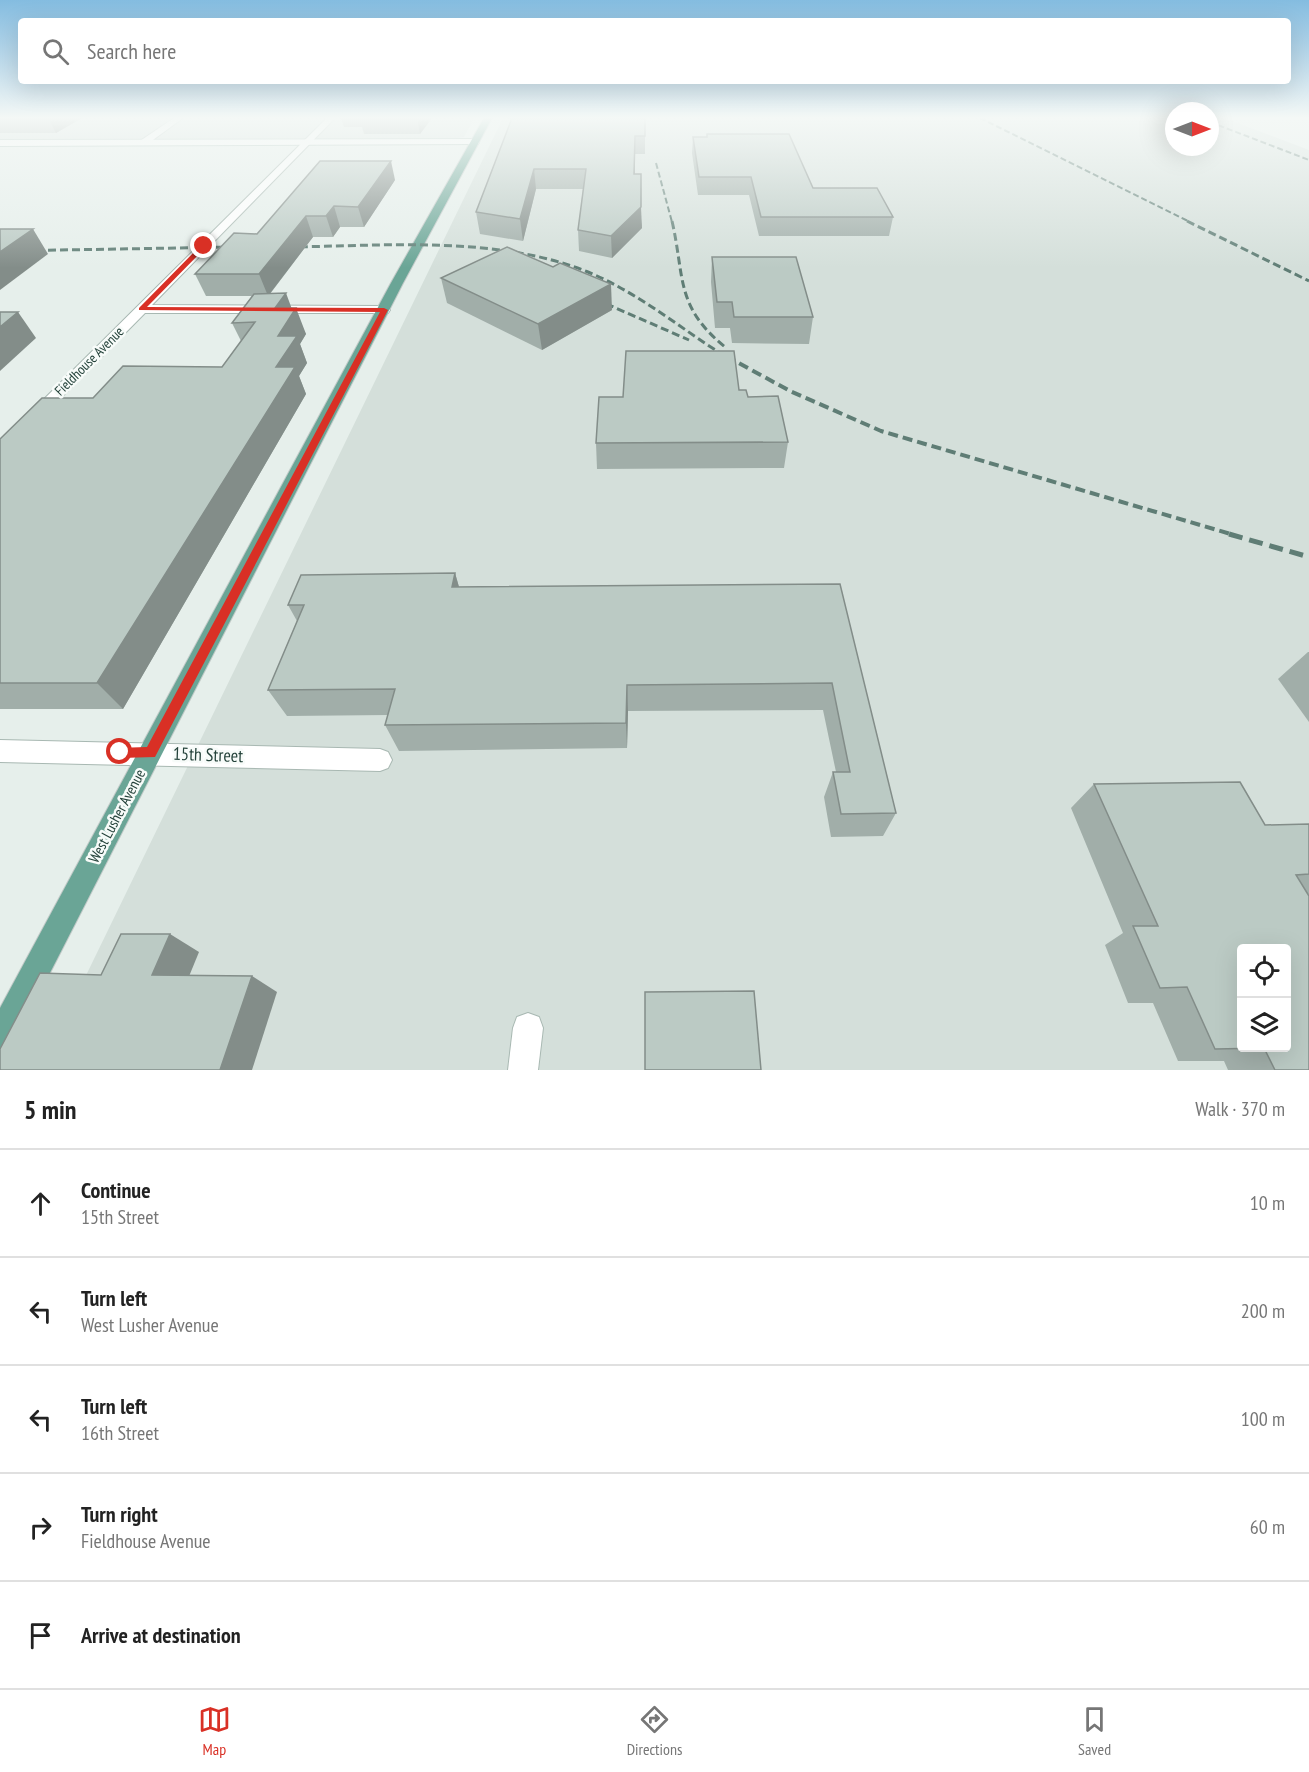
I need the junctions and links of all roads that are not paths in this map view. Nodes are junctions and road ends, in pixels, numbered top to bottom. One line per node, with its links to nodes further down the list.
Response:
1 (281, 168): 3 (street, Fieldhouse Avenue)
2 (461, 168): 4 (main road, West Lusher Avenue)
3 (141, 309): 4 (street); 5 (street, Fieldhouse Avenue)
4 (384, 310): 7 (main road, West Lusher Avenue)
5 (24, 427)
6 (0, 751): 7 (street, 15th Street)
7 (150, 753): 8 (street, 15th Street); 10 (main road, West Lusher Avenue)
8 (380, 760)
9 (528, 1028): 11 (street)
10 (0, 1038)
11 (523, 1070)

